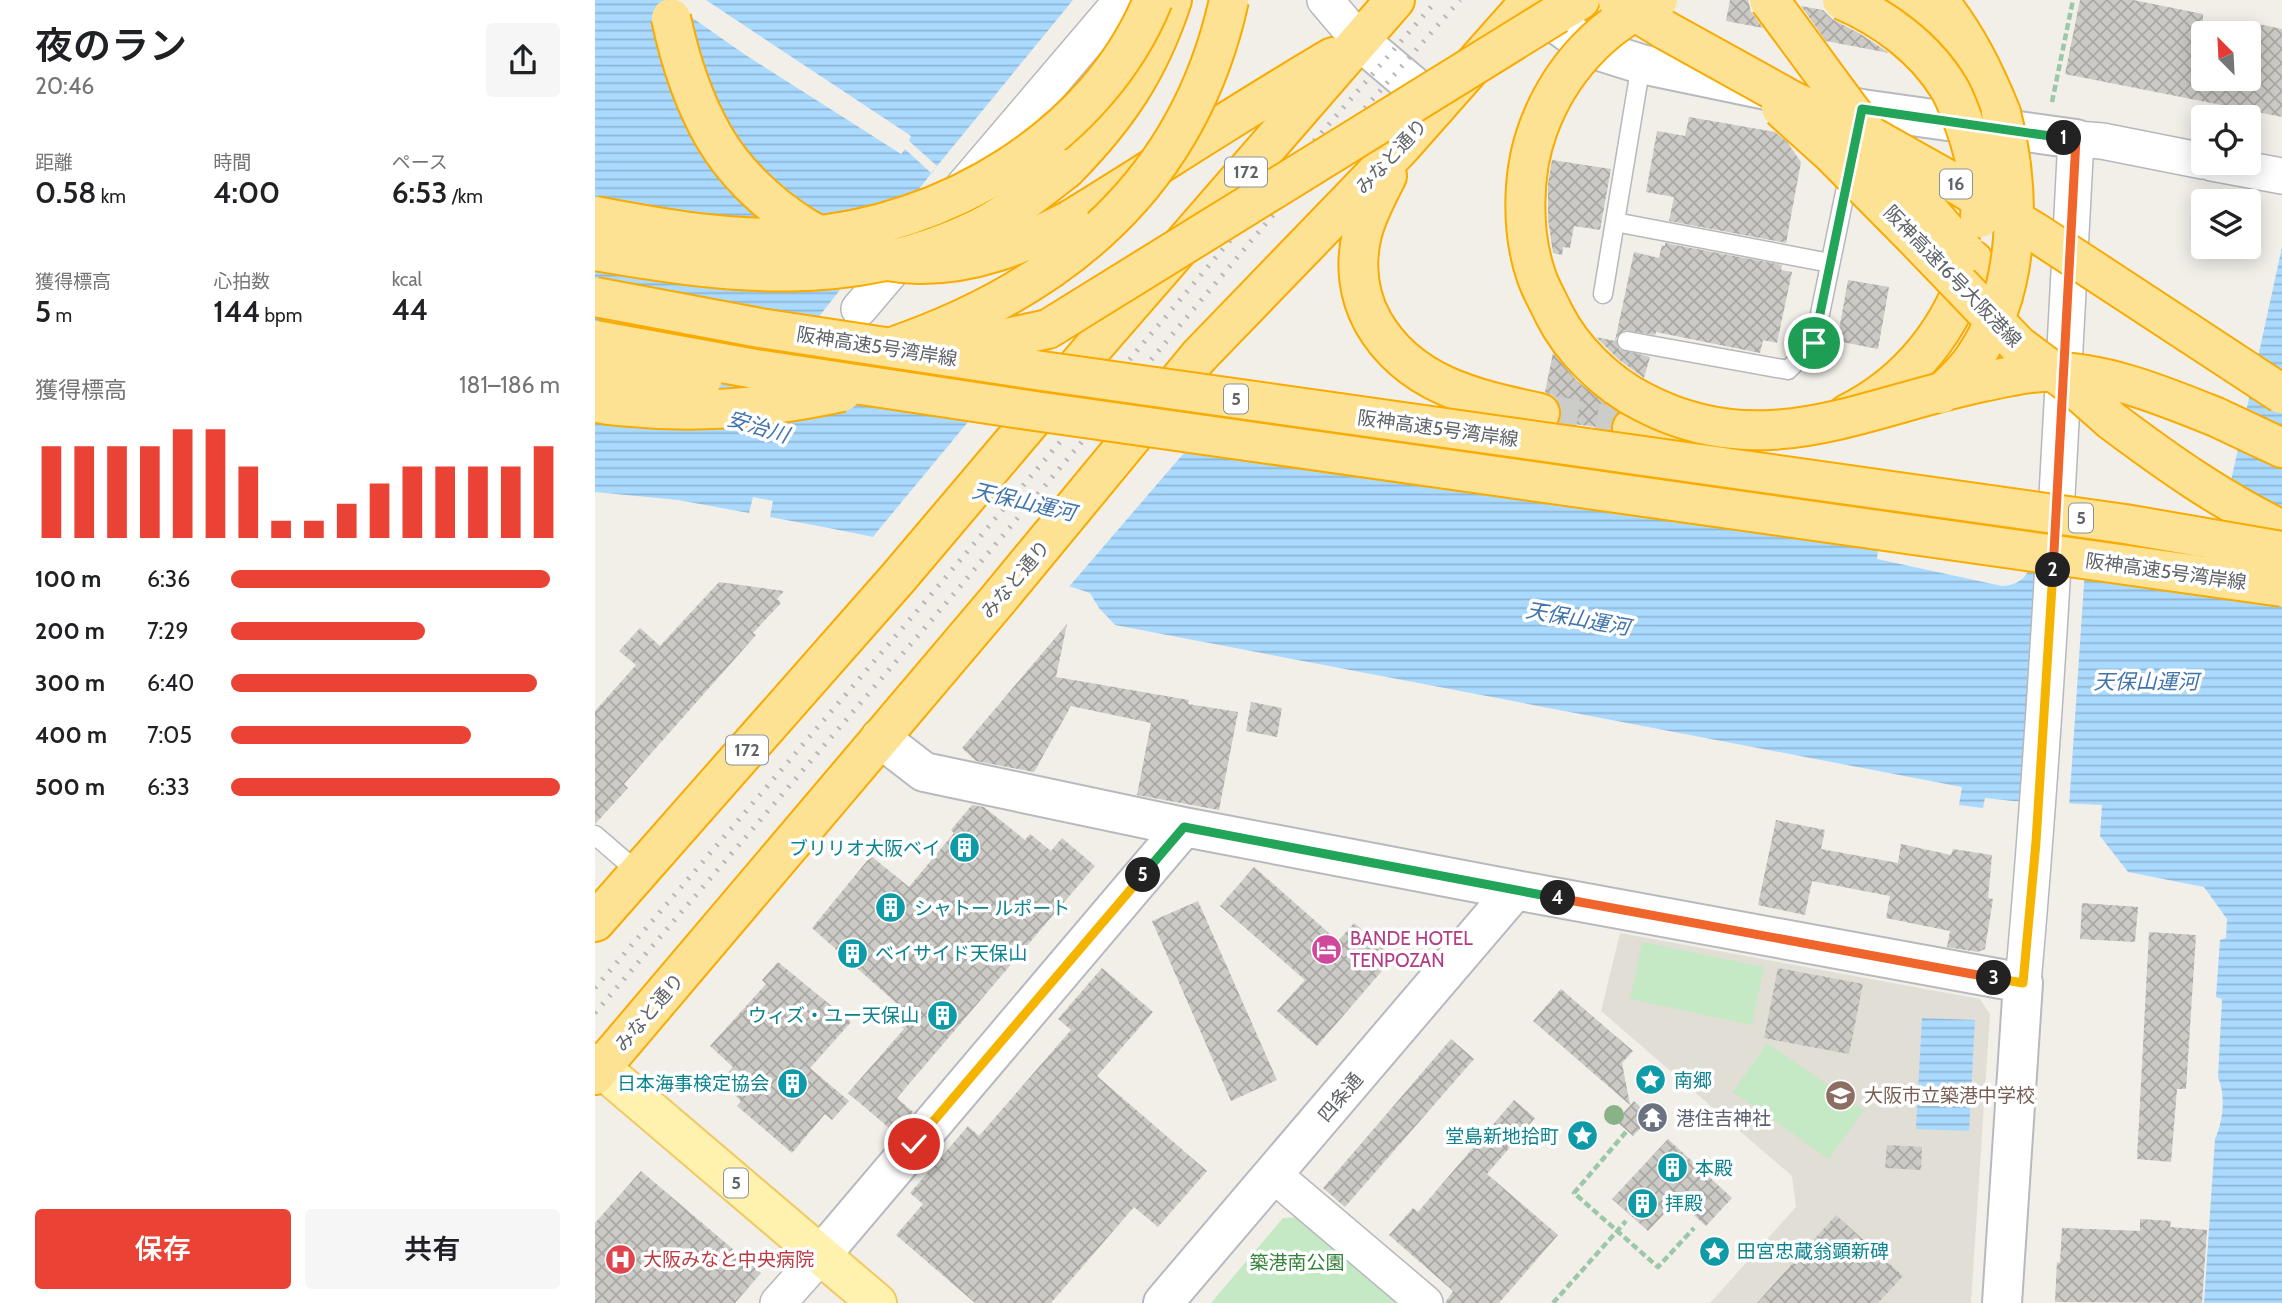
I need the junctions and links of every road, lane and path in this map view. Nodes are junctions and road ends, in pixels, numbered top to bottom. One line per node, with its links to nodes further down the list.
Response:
1 (1122, 0): 34 (street)
2 (1153, 0): 28 (highway, bridge)
3 (1173, 0): 30 (highway, bridge)
4 (1229, 0): 37 (highway, bridge)
5 (1325, 0): 17 (street)
6 (1395, 0): 17 (highway, 172)
7 (1580, 0): 39 (highway, bridge)
8 (1616, 0): 38 (highway, 16, bridge)
9 (1659, 0): 41 (highway, 阪神高速16号大阪港線, bridge); 44 (highway, bridge)
10 (1769, 0): 41 (highway, bridge)
11 (1842, 0): 19 (highway, bridge)
12 (1900, 0): 19 (highway, bridge)
13 (1938, 0): 43 (highway, bridge)
14 (2073, 0): 20 (path)
15 (1529, 2): 18 (street); 21 (highway, みなと通り)
16 (669, 6): 17 (highway, bridge)
17 (1360, 41): 21 (street); 51 (highway, 172, bridge)
18 (1641, 64): 22 (street); 29 (lane)
19 (1949, 87): 43 (highway, bridge)
20 (2052, 102)
21 (1437, 106): 24 (highway, みなと通り)
22 (1862, 109): 23 (street); 31 (lane)
23 (2076, 139): 25 (street); 54 (street)
24 (1400, 149): 40 (highway); 48 (highway, みなと通り, bridge)
25 (2191, 159)
26 (2261, 172): 27 (street)
27 (2282, 176)
28 (595, 216)
29 (1615, 222): 31 (lane); 32 (lane)
30 (595, 251)
31 (1830, 264): 36 (lane)
32 (1603, 294)
33 (595, 297): 46 (highway, 阪神高速5号湾岸線 / 5, bridge)
34 (859, 309)
35 (595, 340): 47 (highway, 阪神高速5号湾岸線 / 5, bridge)
36 (1627, 341)
37 (595, 374)
38 (2282, 394)
39 (595, 402)
40 (1540, 413)
41 (2112, 421): 45 (highway, 阪神高速16号大阪港線)
42 (1638, 429): 43 (highway)
43 (1766, 440)
44 (2282, 449)
45 (2282, 530)
46 (2282, 551)
47 (2282, 587)
48 (880, 738): 49 (street); 55 (highway, みなと通り)
49 (1184, 827): 52 (street); 61 (street)
50 (595, 835): 51 (lane)
51 (639, 873): 53 (highway, 172)
52 (1515, 890): 54 (street); 57 (street, 四条通)
53 (595, 922)
54 (2023, 983): 67 (street)
55 (597, 1069): 61 (main road, 5)
56 (1626, 1132): 60 (path)
57 (1274, 1175): 64 (street, 四条通); 65 (street)
58 (1626, 1221): 60 (path)
59 (1694, 1228): 60 (path)
60 (1617, 1231): 66 (path)
61 (821, 1255): 62 (street); 63 (main road, 5)
62 (778, 1303)
63 (877, 1303)
64 (1163, 1303)
65 (1425, 1303)
66 (1553, 1303)
67 (2002, 1303)

